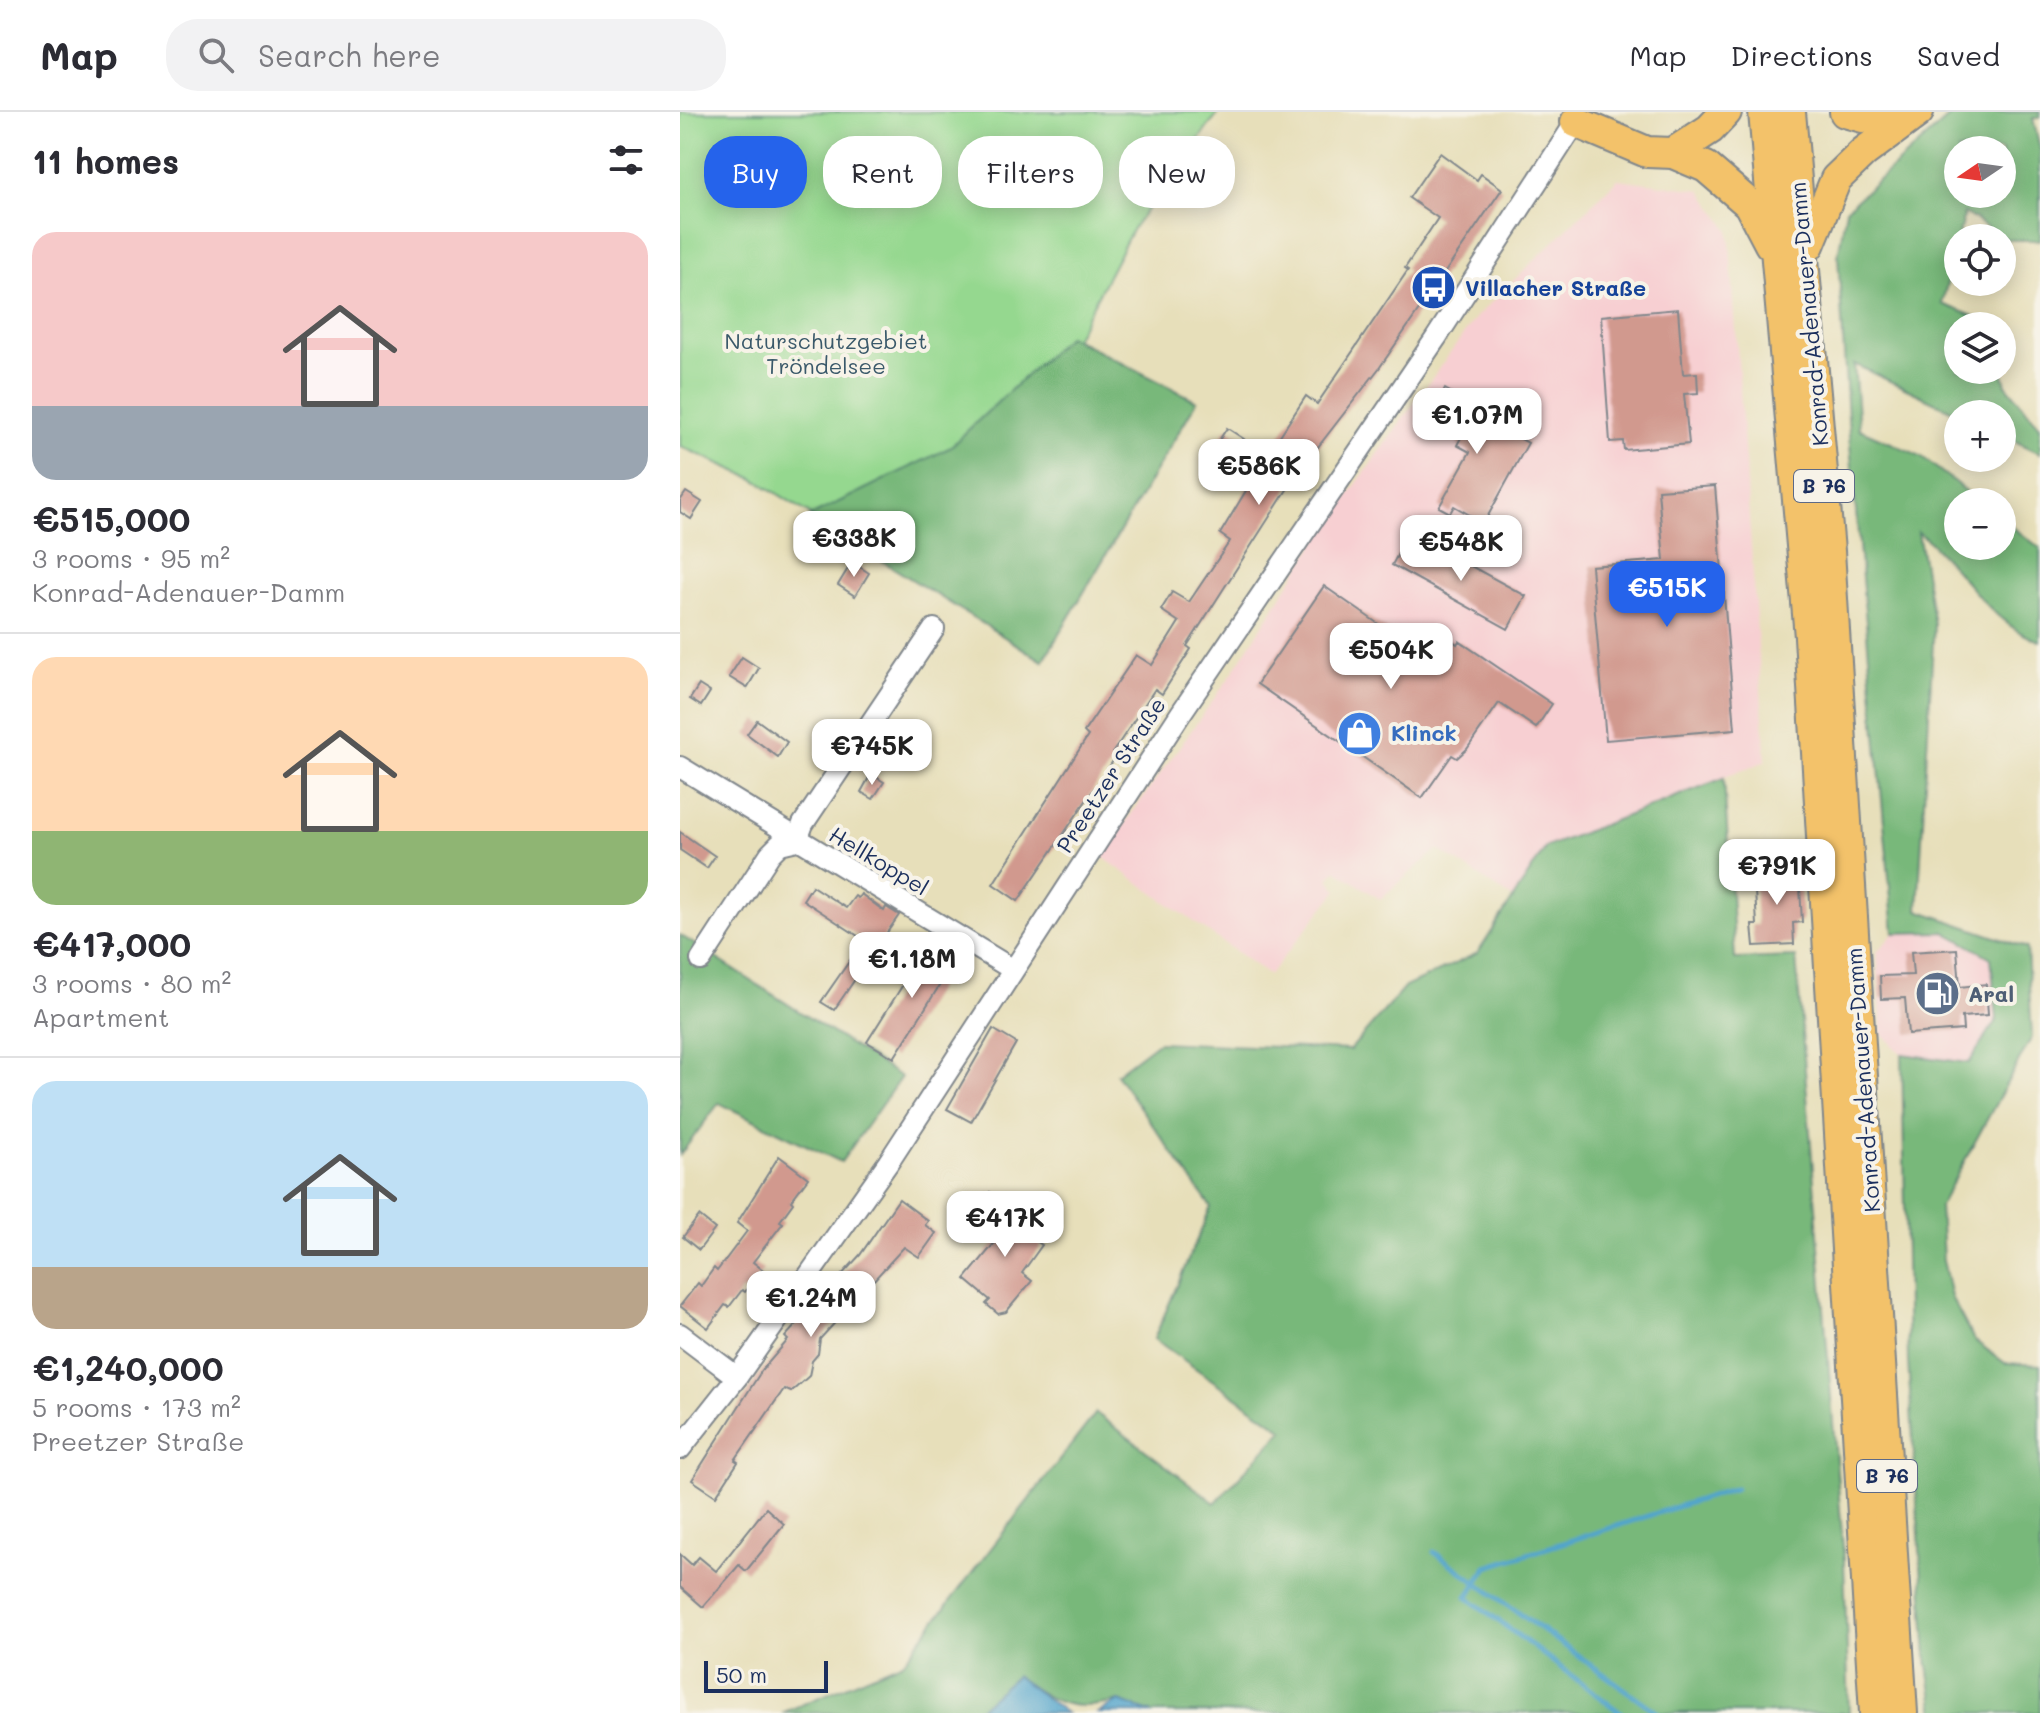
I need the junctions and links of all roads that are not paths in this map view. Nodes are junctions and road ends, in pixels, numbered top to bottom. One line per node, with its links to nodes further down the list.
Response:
1 (1726, 112): 7 (highway)
2 (1764, 112): 8 (highway, Konrad-Adenauer-Damm / B 76)
3 (1790, 112): 8 (highway, Konrad-Adenauer-Damm / B 76)
4 (1845, 112): 5 (highway)
5 (1913, 114): 8 (highway)
6 (1576, 122): 7 (highway); 13 (street, Preetzer Straße)
7 (1673, 153): 8 (highway)
8 (1792, 264): 17 (highway, Konrad-Adenauer-Damm / B 76); 18 (highway, Konrad-Adenauer-Damm / B 76)
9 (934, 629): 11 (street)
10 (680, 767): 11 (street, Hellkoppel)
11 (797, 840): 12 (street); 13 (street, Hellkoppel)
12 (701, 960)
13 (1012, 969): 15 (street, Preetzer Straße)
14 (680, 1334): 15 (street)
15 (737, 1377): 16 (street, Preetzer Straße)
16 (680, 1449)
17 (1875, 1713)
18 (1902, 1713)

